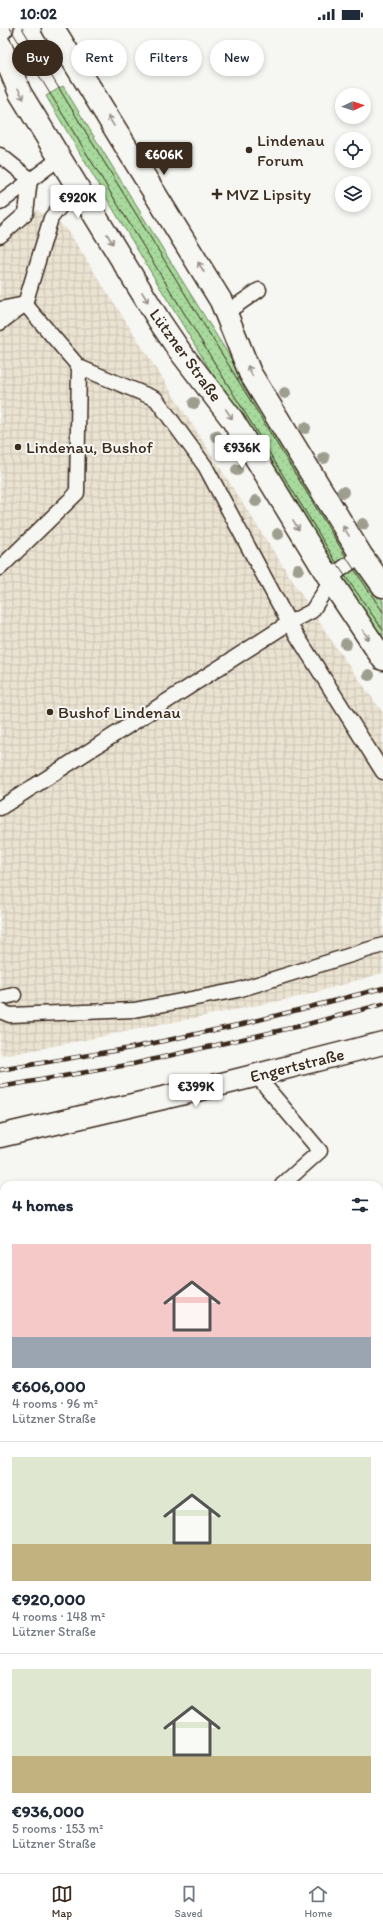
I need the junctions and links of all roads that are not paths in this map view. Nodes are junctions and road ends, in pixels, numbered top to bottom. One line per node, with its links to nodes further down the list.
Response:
1 (2, 28): 3 (main road)
2 (53, 28): 14 (main road, one-way to 2)
3 (0, 30)
4 (0, 45): 6 (main road, Lützner Straße, one-way to 6)
5 (0, 155): 7 (lane)
6 (60, 158): 7 (lane); 8 (main road, Lützner Straße)
7 (30, 179): 9 (lane); 10 (lane)
8 (77, 186): 12 (lane); 19 (main road, Lützner Straße, one-way to 19)
9 (0, 203)
10 (0, 236)
11 (260, 290): 14 (lane)
12 (26, 304): 13 (lane); 15 (lane); 16 (lane)
13 (0, 310)
14 (227, 312): 17 (main road, one-way to 14)
15 (0, 323)
16 (79, 367): 18 (lane); 21 (lane)
17 (361, 555): 19 (lane); 20 (main road)
18 (0, 568)
19 (331, 581): 21 (lane); 22 (main road, Lützner Straße, one-way to 22)
20 (383, 586)
21 (289, 623): 23 (lane); 24 (lane)
22 (383, 658)
23 (383, 772)
24 (0, 808)
25 (383, 945): 28 (lane)
26 (14, 995): 27 (lane)
27 (0, 998)
28 (0, 1011)
29 (383, 1043): 30 (main road, Engertstraße)
30 (256, 1075): 31 (main road, Engertstraße); 32 (lane)
31 (0, 1136)
32 (286, 1181)

